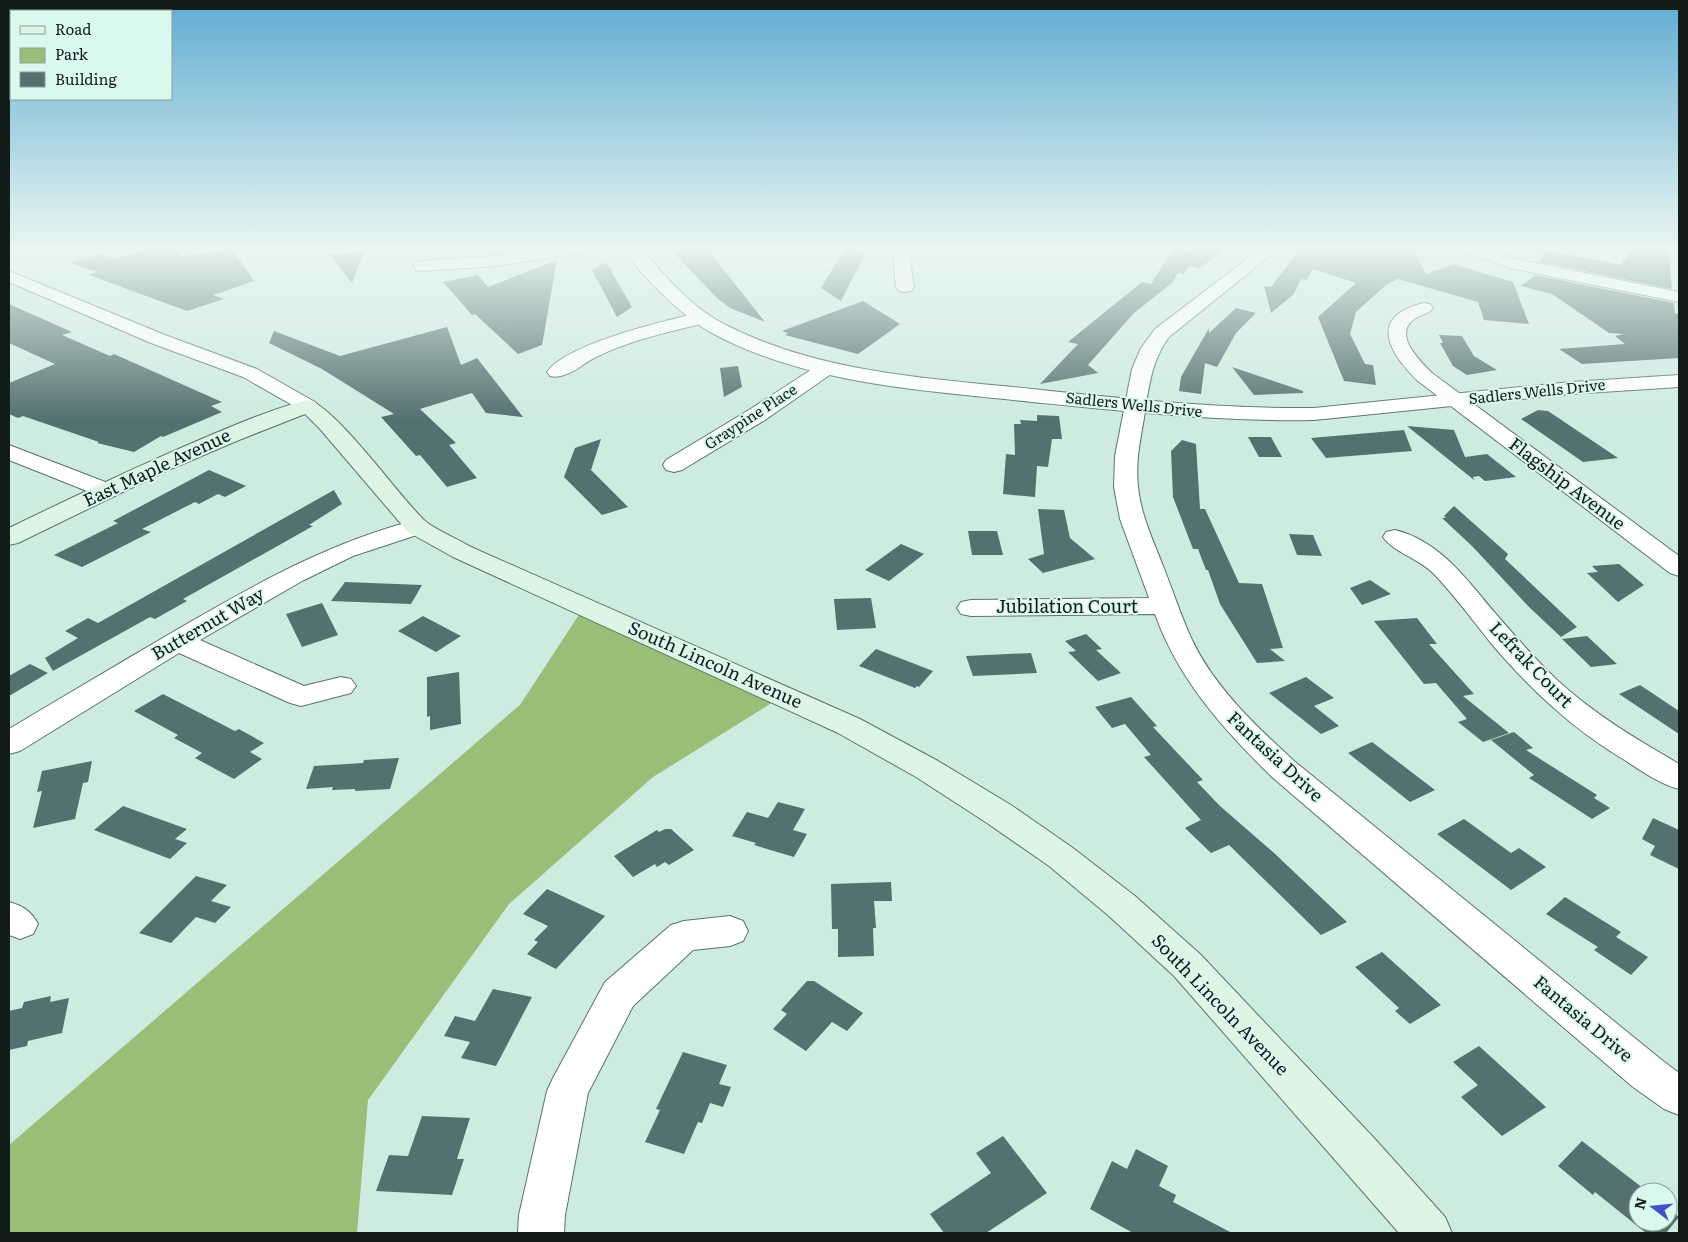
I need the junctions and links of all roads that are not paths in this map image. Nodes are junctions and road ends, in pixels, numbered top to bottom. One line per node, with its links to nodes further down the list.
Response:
1 (75, 304): 10 (street, South Lincoln Avenue)
2 (684, 304): 5 (street, Sadlers Wells Drive)
3 (1198, 304): 11 (street, Fantasia Drive)
4 (1424, 308): 9 (street, Flagship Avenue)
5 (701, 318): 6 (street, Sadlers Wells Drive); 7 (street)
6 (827, 368): 11 (street, Sadlers Wells Drive); 13 (street, Graypine Place)
7 (557, 372)
8 (1679, 381): 9 (street, Sadlers Wells Drive)
9 (1455, 400): 11 (street, Sadlers Wells Drive); 18 (street, Flagship Avenue)
10 (308, 406): 14 (main road, East Maple Avenue); 15 (main road, South Lincoln Avenue)
11 (1135, 406): 19 (street, Fantasia Drive)
12 (9, 452): 14 (street)
13 (674, 465)
14 (106, 490): 17 (main road, East Maple Avenue)
15 (417, 527): 21 (street, Butternut Way); 28 (main road, South Lincoln Avenue)
16 (1395, 537): 24 (street, Lefrak Court)
17 (9, 538)
18 (1679, 568)
19 (1164, 606): 20 (street, Jubilation Court); 26 (street, Fantasia Drive)
20 (971, 608)
21 (177, 641): 22 (street); 23 (street, Butternut Way)
22 (341, 686)
23 (9, 743)
24 (1679, 778)
25 (730, 931): 27 (street)
26 (1679, 1096)
27 (541, 1233)
28 (1429, 1233)

